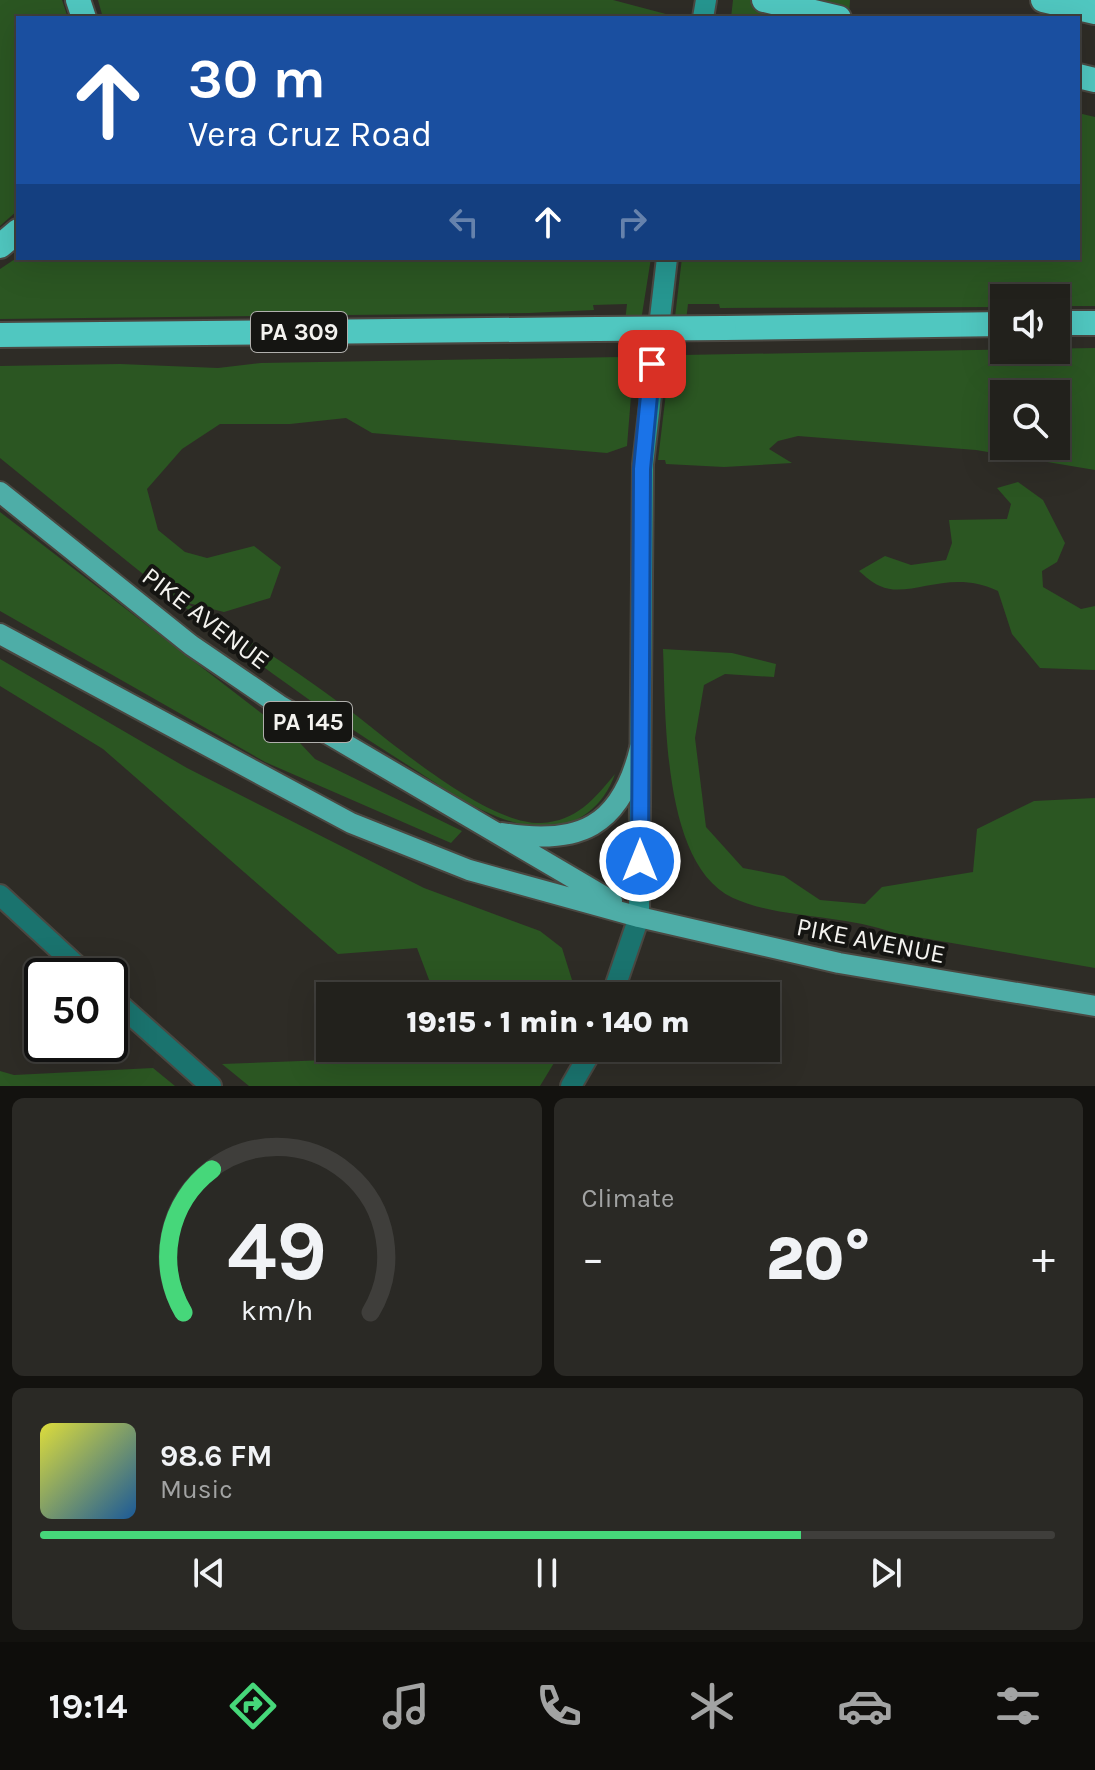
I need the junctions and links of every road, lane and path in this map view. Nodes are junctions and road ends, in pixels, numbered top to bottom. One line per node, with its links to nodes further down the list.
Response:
1 (764, 0): 4 (highway)
2 (1043, 0): 3 (highway)
3 (1095, 12)
4 (831, 16)
5 (16, 233): 6 (highway)
6 (0, 246)
7 (667, 260): 14 (main road)
8 (1070, 323): 9 (highway)
9 (1095, 323)
10 (990, 324): 11 (highway, PA 309, bridge)
11 (0, 335)
12 (0, 492): 15 (main road, PIKE AVENUE / PA 145)
13 (0, 634): 17 (main road, PIKE AVENUE / PA 145)
14 (640, 748): 15 (main road); 17 (main road)
15 (489, 831): 17 (main road, PIKE AVENUE / PA 145)
16 (0, 895): 18 (street)
17 (639, 917): 19 (street); 20 (main road, PIKE AVENUE / PA 145)
18 (68, 958)
19 (617, 982)
20 (1095, 1006)
21 (128, 1012): 23 (street)
22 (585, 1062): 24 (street)
23 (211, 1086)
24 (571, 1086)

